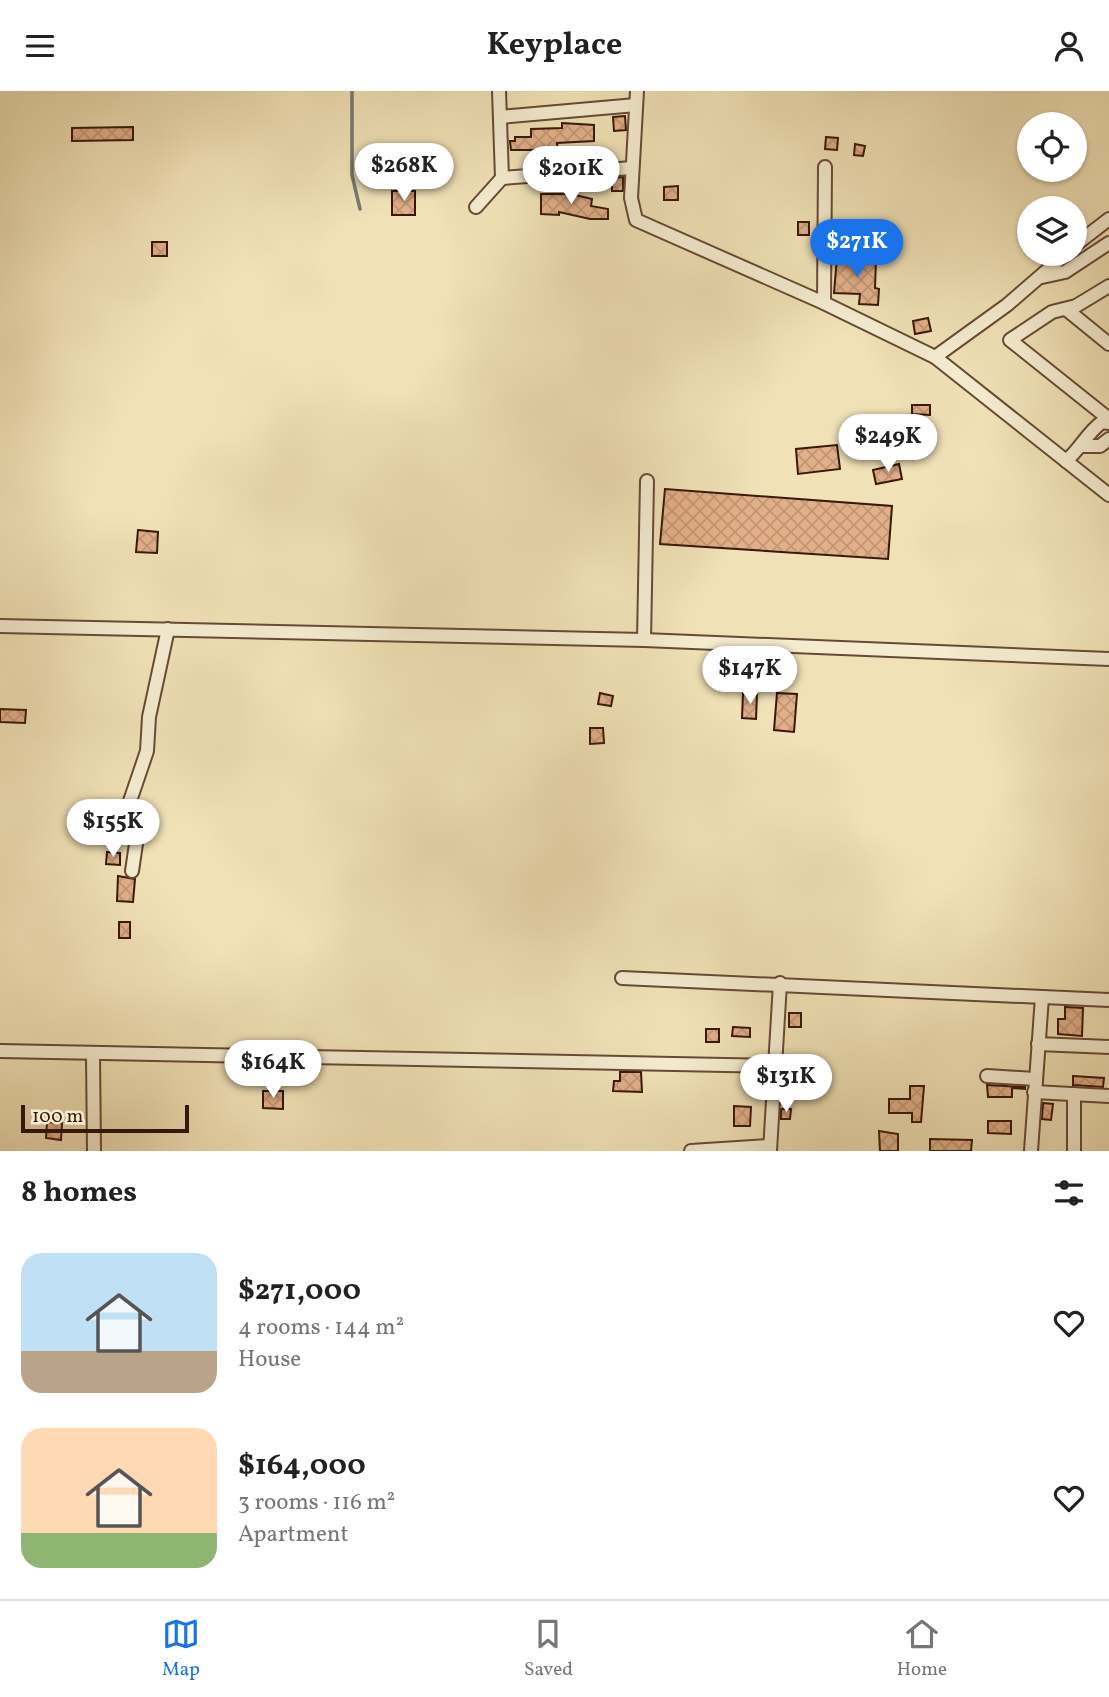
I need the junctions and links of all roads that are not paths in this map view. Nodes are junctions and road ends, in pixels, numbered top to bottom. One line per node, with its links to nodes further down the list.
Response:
1 (499, 91): 4 (street)
2 (637, 91): 3 (street)
3 (636, 105): 4 (street); 6 (street)
4 (500, 117): 7 (street)
5 (825, 167): 15 (street)
6 (632, 168): 7 (street); 15 (street)
7 (502, 178): 8 (street)
8 (476, 207)
9 (1109, 219): 10 (street)
10 (1087, 236)
11 (1109, 243): 13 (street)
12 (1052, 266): 13 (street)
13 (1038, 278): 18 (street)
14 (1109, 286): 16 (street)
15 (824, 303): 18 (street)
16 (1066, 309): 17 (street); 19 (street)
17 (1109, 344)
18 (935, 357): 22 (street)
19 (1109, 421): 21 (street)
20 (1109, 439): 21 (street)
21 (1084, 446): 22 (street)
22 (1066, 461): 24 (street)
23 (647, 481): 27 (street)
24 (1109, 495)
25 (0, 626): 26 (street)
26 (168, 629): 27 (street); 29 (street)
27 (644, 641): 28 (street)
28 (1109, 659)
29 (132, 871)
30 (622, 978): 31 (street)
31 (780, 983): 32 (street); 38 (street)
32 (1042, 997): 33 (street); 34 (street)
33 (1109, 1000)
34 (1038, 1044): 35 (street); 40 (street)
35 (1109, 1047)
36 (0, 1051): 37 (street)
37 (93, 1055): 38 (street); 44 (street)
38 (775, 1066): 43 (street)
39 (987, 1076): 40 (street)
40 (1035, 1085): 41 (street); 46 (street)
41 (1074, 1094): 42 (street); 47 (street)
42 (1109, 1096)
43 (770, 1149): 45 (street)
44 (94, 1151)
45 (691, 1151)
46 (1031, 1151)
47 (1074, 1151)

